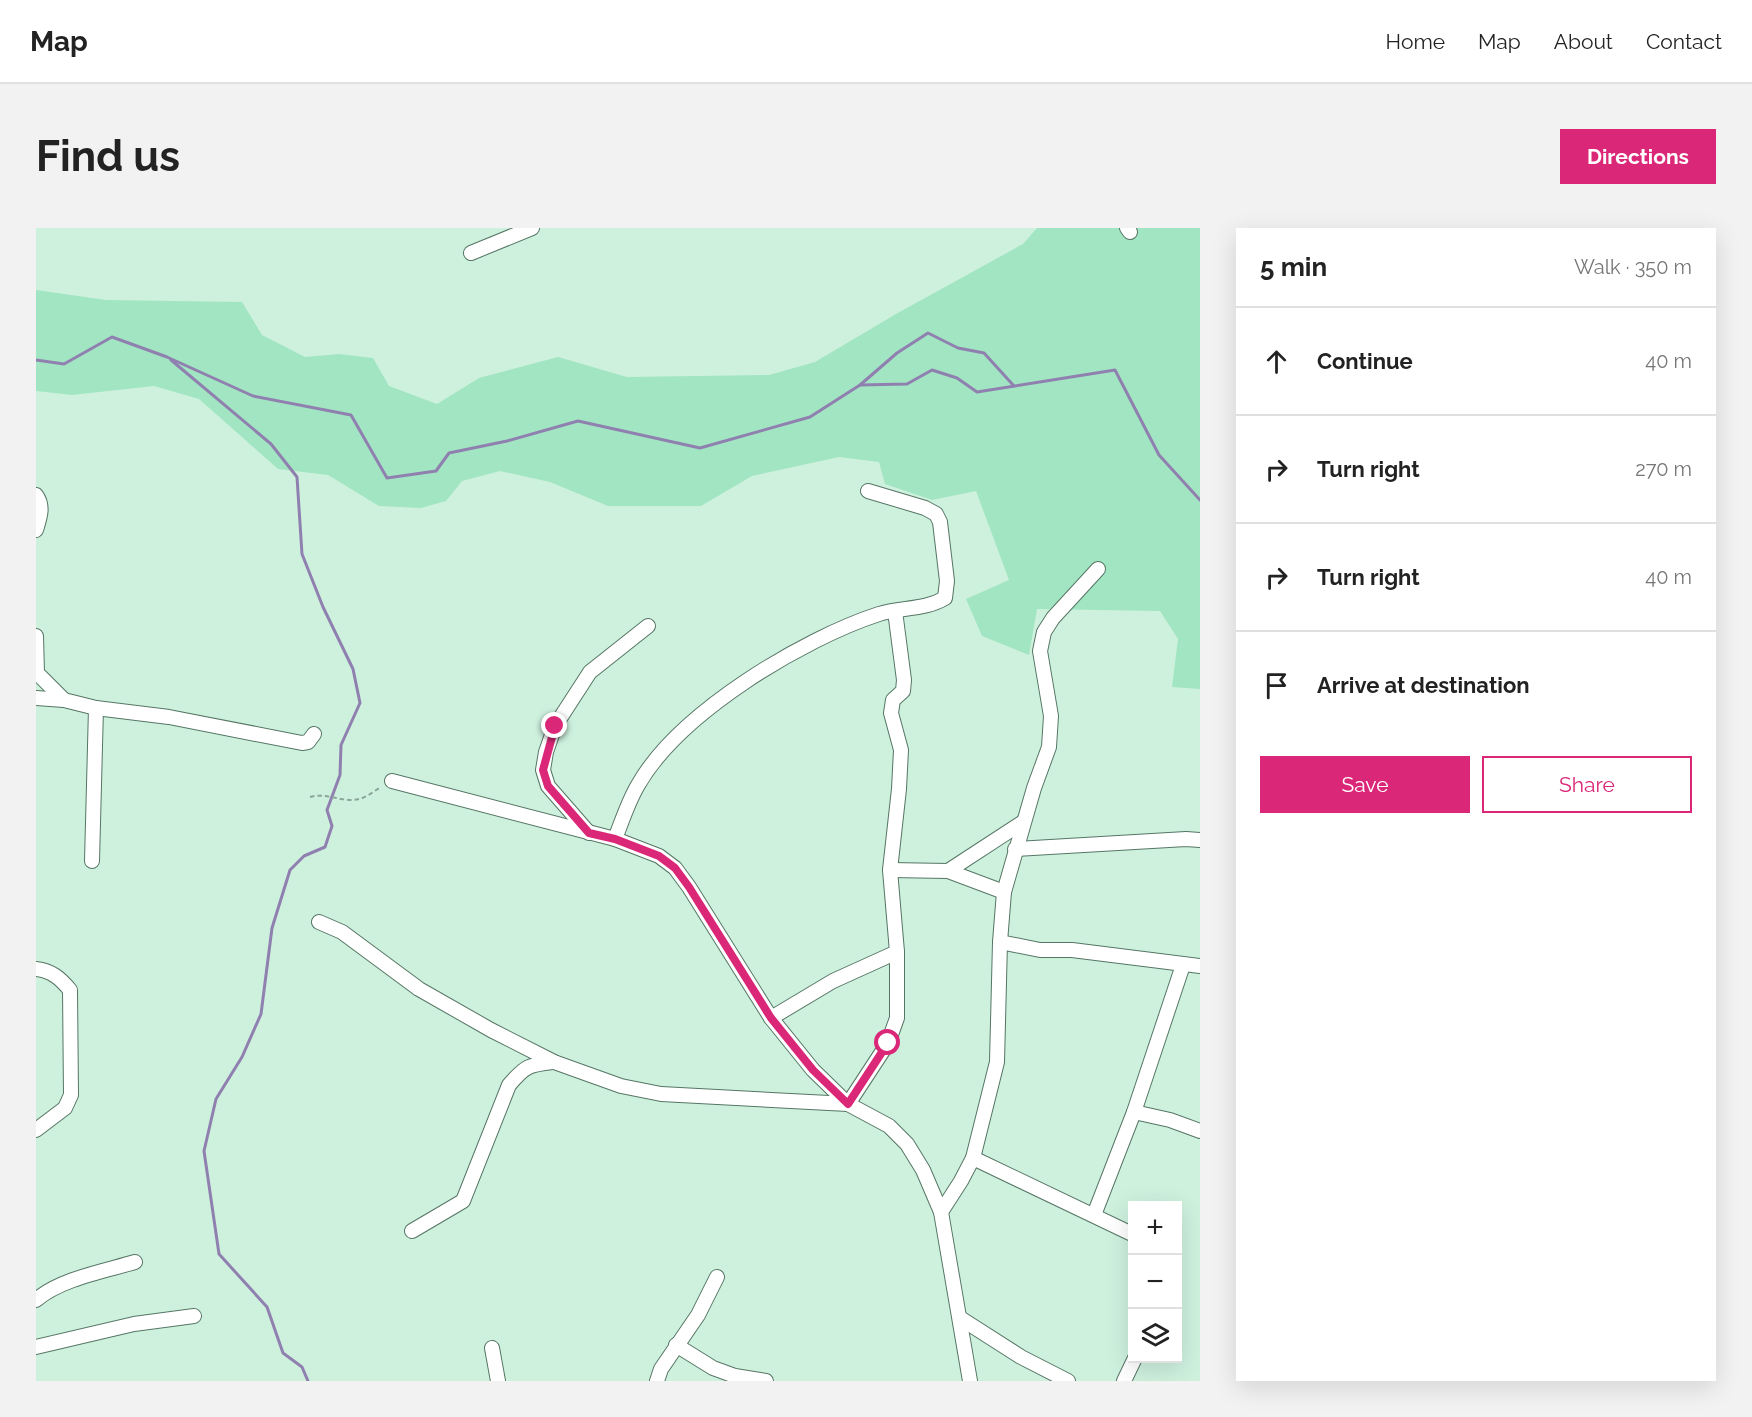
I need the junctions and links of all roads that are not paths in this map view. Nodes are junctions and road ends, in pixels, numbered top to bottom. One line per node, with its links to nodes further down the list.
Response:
1 (532, 228): 2 (street)
2 (471, 253)
3 (868, 491): 7 (street)
4 (36, 495): 5 (street)
5 (36, 530)
6 (1098, 569): 16 (street)
7 (895, 611): 18 (street); 22 (street)
8 (648, 626): 17 (street)
9 (36, 636): 10 (street)
10 (36, 673): 12 (street)
11 (36, 698): 12 (street)
12 (64, 700): 13 (street)
13 (96, 708): 14 (street); 21 (street)
14 (314, 734)
15 (392, 781): 17 (street)
16 (1023, 822): 20 (street); 23 (street)
17 (589, 833): 18 (street)
18 (615, 839): 31 (street)
19 (1200, 840): 20 (street)
20 (1015, 849): 24 (street)
21 (92, 861)
22 (890, 870): 23 (street); 27 (street)
23 (948, 871): 24 (street)
24 (1004, 892): 26 (street)
25 (319, 922): 32 (street)
26 (1000, 942): 28 (street); 37 (street)
27 (897, 952): 31 (street); 33 (street)
28 (1183, 965): 29 (street); 34 (street)
29 (1200, 966)
30 (36, 969): 35 (street)
31 (771, 1018): 33 (street)
32 (554, 1062): 33 (street); 40 (street)
33 (848, 1104): 38 (street)
34 (1134, 1112): 36 (street); 39 (street)
35 (36, 1130)
36 (1200, 1131)
37 (973, 1158): 38 (street); 39 (street)
38 (941, 1212): 46 (street)
39 (1094, 1215): 41 (street)
40 (412, 1231)
41 (1128, 1232)
42 (135, 1262): 44 (street)
43 (717, 1276): 47 (street)
44 (36, 1300)
45 (194, 1316): 48 (street)
46 (960, 1318): 54 (street); 55 (street)
47 (676, 1345): 52 (street); 53 (street)
48 (36, 1347)
49 (492, 1348): 51 (street)
50 (1133, 1363): 56 (street)
51 (498, 1381)
52 (657, 1381)
53 (766, 1381)
54 (970, 1381)
55 (1068, 1381)
56 (1124, 1381)

